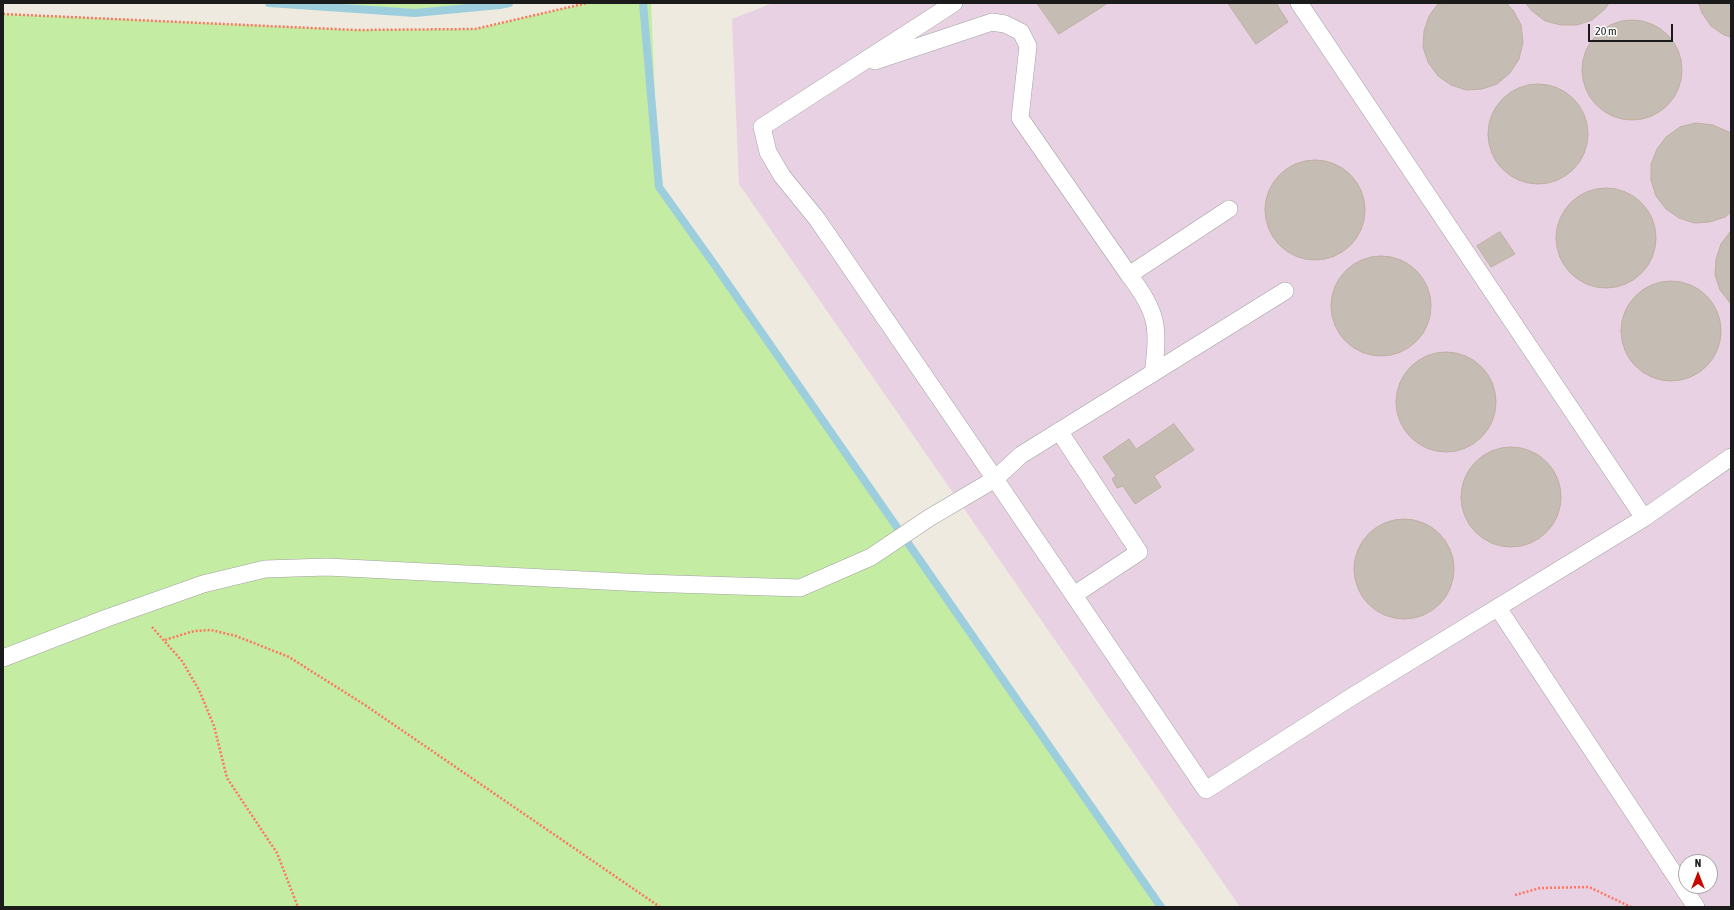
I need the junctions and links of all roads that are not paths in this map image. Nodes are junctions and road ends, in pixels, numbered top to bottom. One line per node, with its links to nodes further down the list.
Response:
1 (954, 3): 3 (lane)
2 (1298, 3): 11 (lane)
3 (851, 70): 5 (lane); 10 (lane)
4 (1228, 209): 5 (lane)
5 (1129, 275): 7 (lane)
6 (1285, 291): 7 (lane)
7 (1153, 373): 8 (lane)
8 (1059, 431): 10 (lane); 12 (lane)
9 (1731, 457): 11 (lane)
10 (996, 479): 12 (lane); 14 (lane)
11 (1644, 518): 13 (lane)
12 (1074, 595): 13 (lane)
13 (1498, 608): 15 (lane)
14 (3, 658)
15 (1696, 907)

